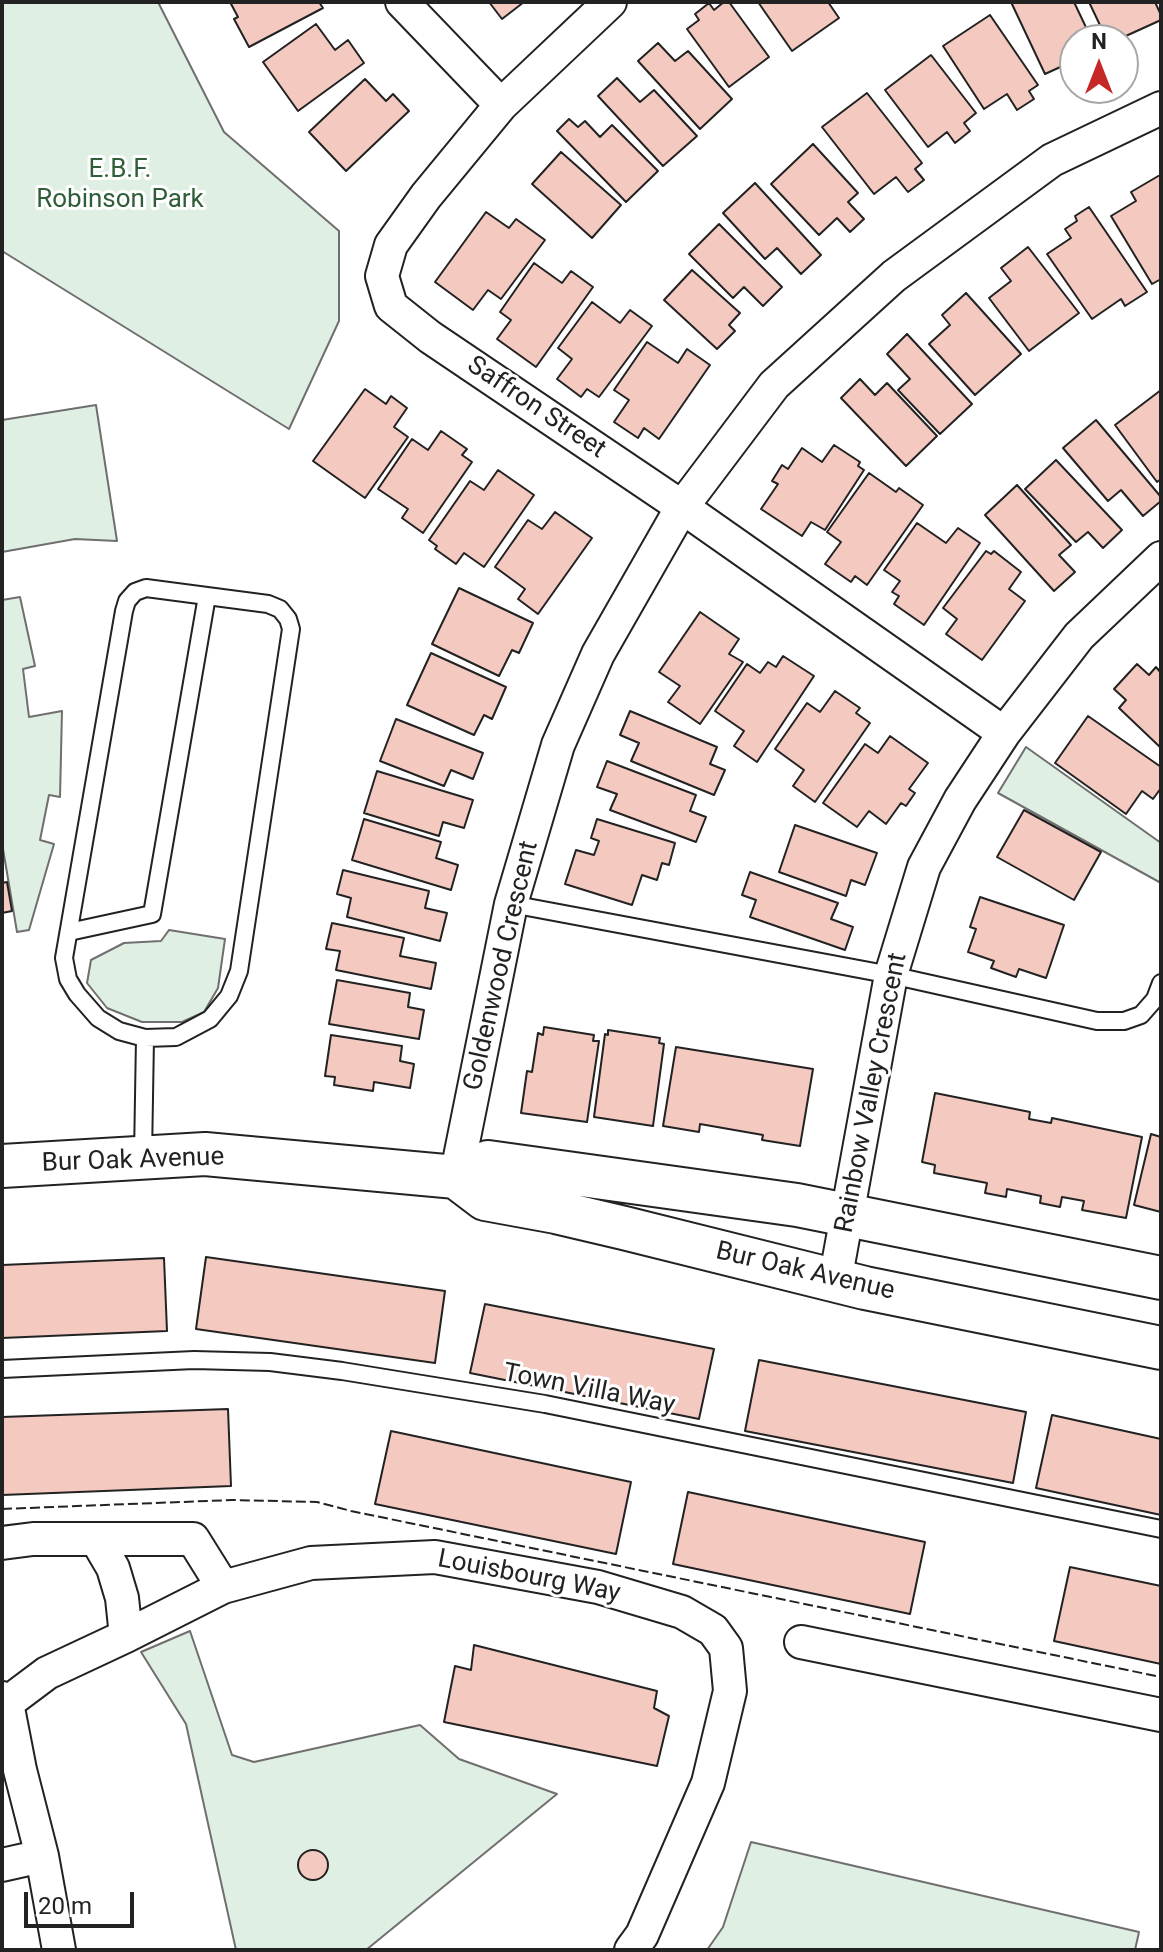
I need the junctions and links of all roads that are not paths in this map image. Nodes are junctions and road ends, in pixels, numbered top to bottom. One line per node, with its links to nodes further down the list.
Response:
1 (402, 2): 3 (street)
2 (610, 2): 3 (street, Saffron Street)
3 (501, 105): 5 (street, Saffron Street)
4 (1161, 108): 5 (street, Goldenwood Crescent)
5 (682, 507): 8 (street, Saffron Street); 9 (street, Goldenwood Crescent)
6 (1161, 558): 8 (street, Rainbow Valley Crescent)
7 (207, 596): 10 (lane); 10 (lane); 13 (lane)
8 (1004, 733): 11 (street, Rainbow Valley Crescent)
9 (511, 904): 11 (lane); 16 (street, Goldenwood Crescent)
10 (69, 932): 13 (lane)
11 (891, 975): 12 (lane); 17 (street, Rainbow Valley Crescent)
12 (1161, 983)
13 (145, 1038): 14 (lane)
14 (143, 1158): 15 (street, Bur Oak Avenue); 16 (street, Bur Oak Avenue)
15 (2, 1166)
16 (456, 1177): 17 (street, Bur Oak Avenue); 19 (street, Bur Oak Avenue)
17 (848, 1215): 18 (street, Bur Oak Avenue); 19 (street, Rainbow Valley Crescent)
18 (1161, 1278)
19 (835, 1281): 20 (street, Bur Oak Avenue)
20 (1161, 1348)
21 (2, 1369): 22 (lane, Town Villa Way)
22 (1161, 1529)
23 (96, 1539): 24 (street); 25 (street); 26 (street)
24 (2, 1543)
25 (223, 1587): 26 (street, Louisbourg Way); 33 (street, Louisbourg Way)
26 (126, 1636): 28 (street, Louisbourg Way)
27 (801, 1642): 29 (street)
28 (4, 1701): 30 (street, Louisbourg Way)
29 (1161, 1715)
30 (42, 1856): 31 (street); 32 (street, Louisbourg Way)
31 (2, 1865)
32 (59, 1950)
33 (631, 1950)

